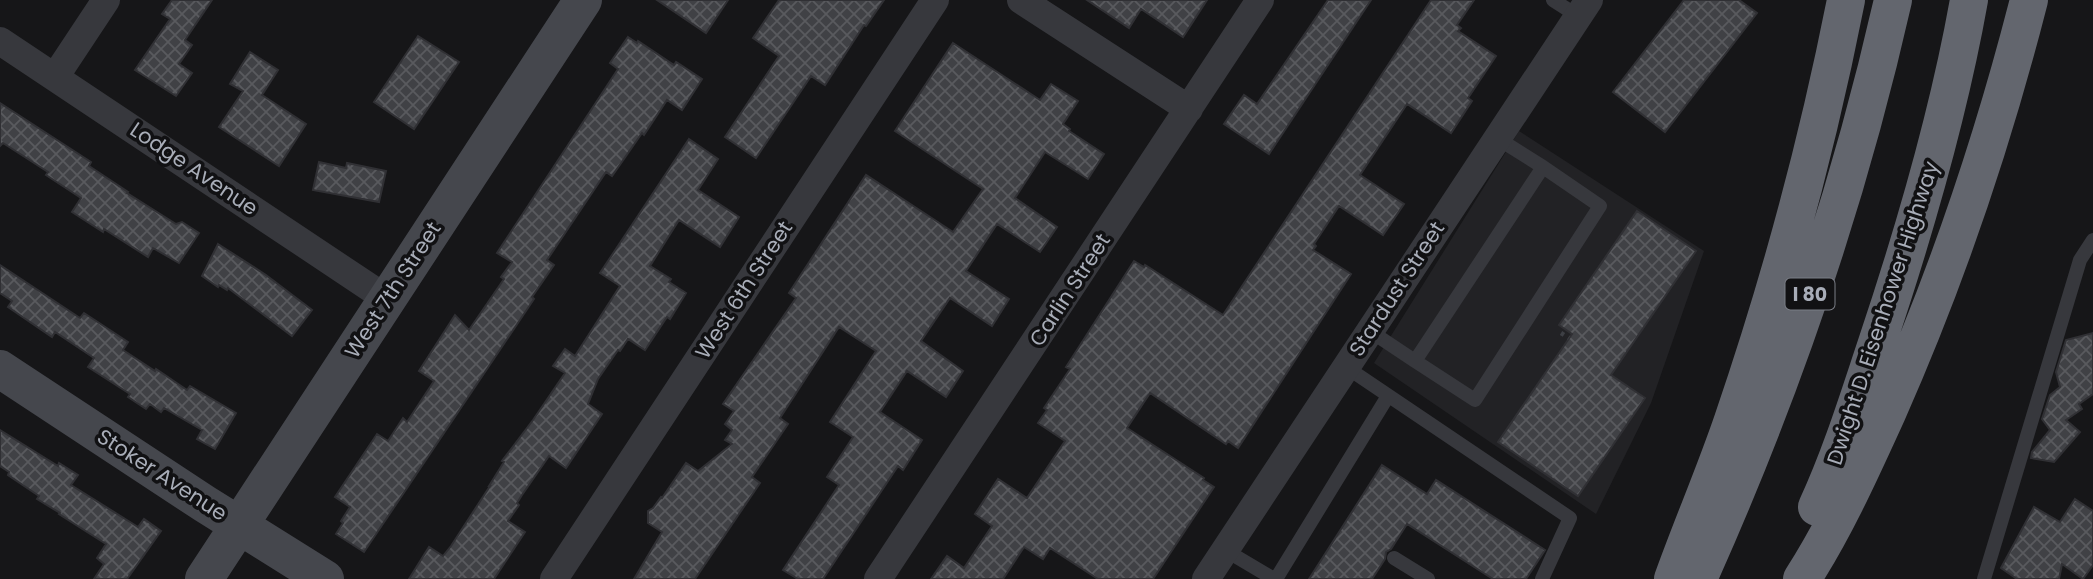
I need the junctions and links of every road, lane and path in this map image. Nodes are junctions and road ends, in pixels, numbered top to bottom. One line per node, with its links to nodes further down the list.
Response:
1 (106, 0): 13 (street)
2 (583, 0): 18 (main road, West 7th Street)
3 (935, 0): 31 (street, West 6th Street)
4 (1021, 0): 14 (street)
5 (1260, 0): 14 (street, Carlin Street)
6 (1553, 0): 11 (lane)
7 (1846, 0): 37 (highway)
8 (1894, 0): 38 (highway, I 80)
9 (1969, 0): 39 (highway, Dwight D. Eisenhower Highway)
10 (2029, 0): 40 (highway)
11 (1583, 8): 15 (street, Stardust Street)
12 (0, 41): 13 (street, Lodge Avenue)
13 (55, 77): 18 (street, Lodge Avenue)
14 (1189, 109): 32 (street, Carlin Street)
15 (1497, 138): 16 (lane); 19 (street, Stardust Street)
16 (1543, 167): 22 (lane); 22 (lane)
17 (2093, 240): 41 (lane)
18 (387, 299): 26 (main road, West 7th Street)
19 (1370, 331): 22 (lane); 23 (street, Stardust Street)
20 (1561, 333): 21 (path)
21 (1569, 338)
22 (1415, 361)
23 (1346, 367): 25 (lane); 27 (street, Stardust Street)
24 (0, 369): 26 (main road, Stoker Avenue)
25 (1388, 396): 34 (lane); 36 (lane)
26 (240, 525): 29 (main road, West 7th Street); 30 (main road, Stoker Avenue)
27 (1225, 550): 33 (street, Stardust Street); 34 (lane)
28 (1394, 558): 35 (lane)
29 (204, 579)
30 (325, 579)
31 (554, 579)
32 (878, 579)
33 (1206, 579)
34 (1275, 579)
35 (1428, 579)
36 (1542, 579)
37 (1673, 579)
38 (1698, 579)
39 (1785, 579)
40 (1802, 579)
41 (1984, 579)

